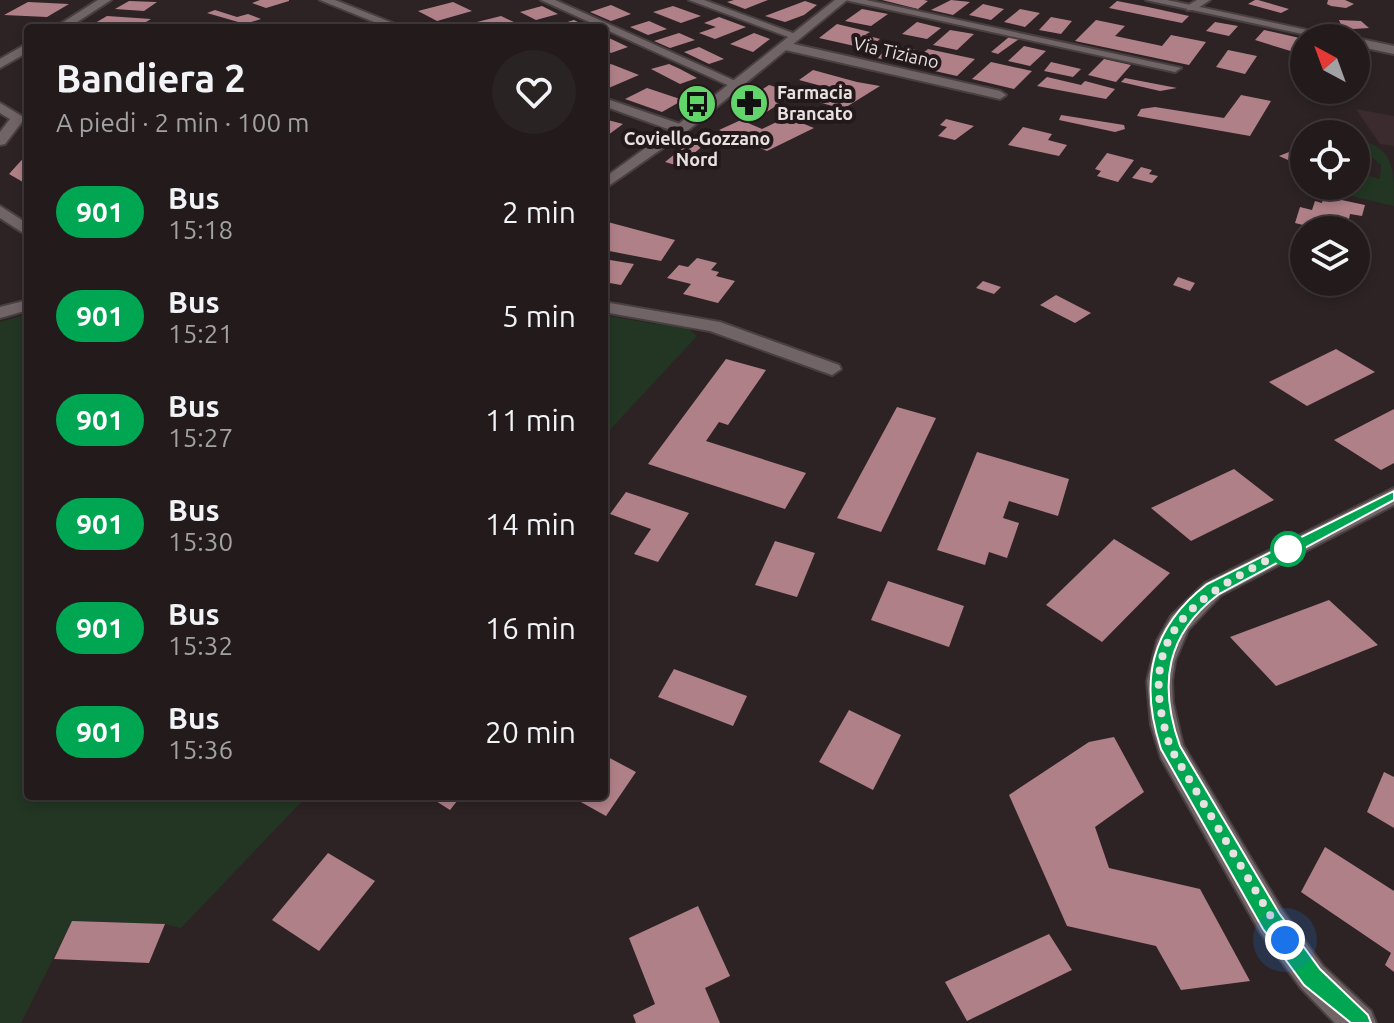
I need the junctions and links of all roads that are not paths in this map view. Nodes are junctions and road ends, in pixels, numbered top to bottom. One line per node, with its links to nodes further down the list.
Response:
1 (106, 0): 10 (street)
2 (325, 0): 11 (street)
3 (546, 0): 12 (street)
4 (694, 0): 15 (street, Via Tiziano)
5 (842, 0): 15 (street)
6 (850, 0): 20 (street)
7 (1151, 0): 9 (street)
8 (1205, 0): 9 (street)
9 (1191, 8): 14 (street)
10 (67, 24)
11 (388, 24)
12 (600, 24)
13 (608, 27): 21 (street)
14 (1290, 28)
15 (790, 41): 21 (street); 22 (street, Via Tiziano)
16 (1370, 45): 18 (street)
17 (24, 49): 19 (street)
18 (1394, 50)
19 (0, 64)
20 (1175, 68)
21 (736, 84): 25 (street)
22 (1000, 95)
23 (608, 103): 25 (street)
24 (0, 107): 26 (street)
25 (681, 129): 27 (street)
26 (0, 141)
27 (608, 182)
28 (0, 211): 29 (street)
29 (24, 228)
30 (24, 306): 32 (street)
31 (608, 308): 33 (street)
32 (0, 313)
33 (832, 369)
34 (1394, 496): 35 (street)
35 (1359, 1023)

